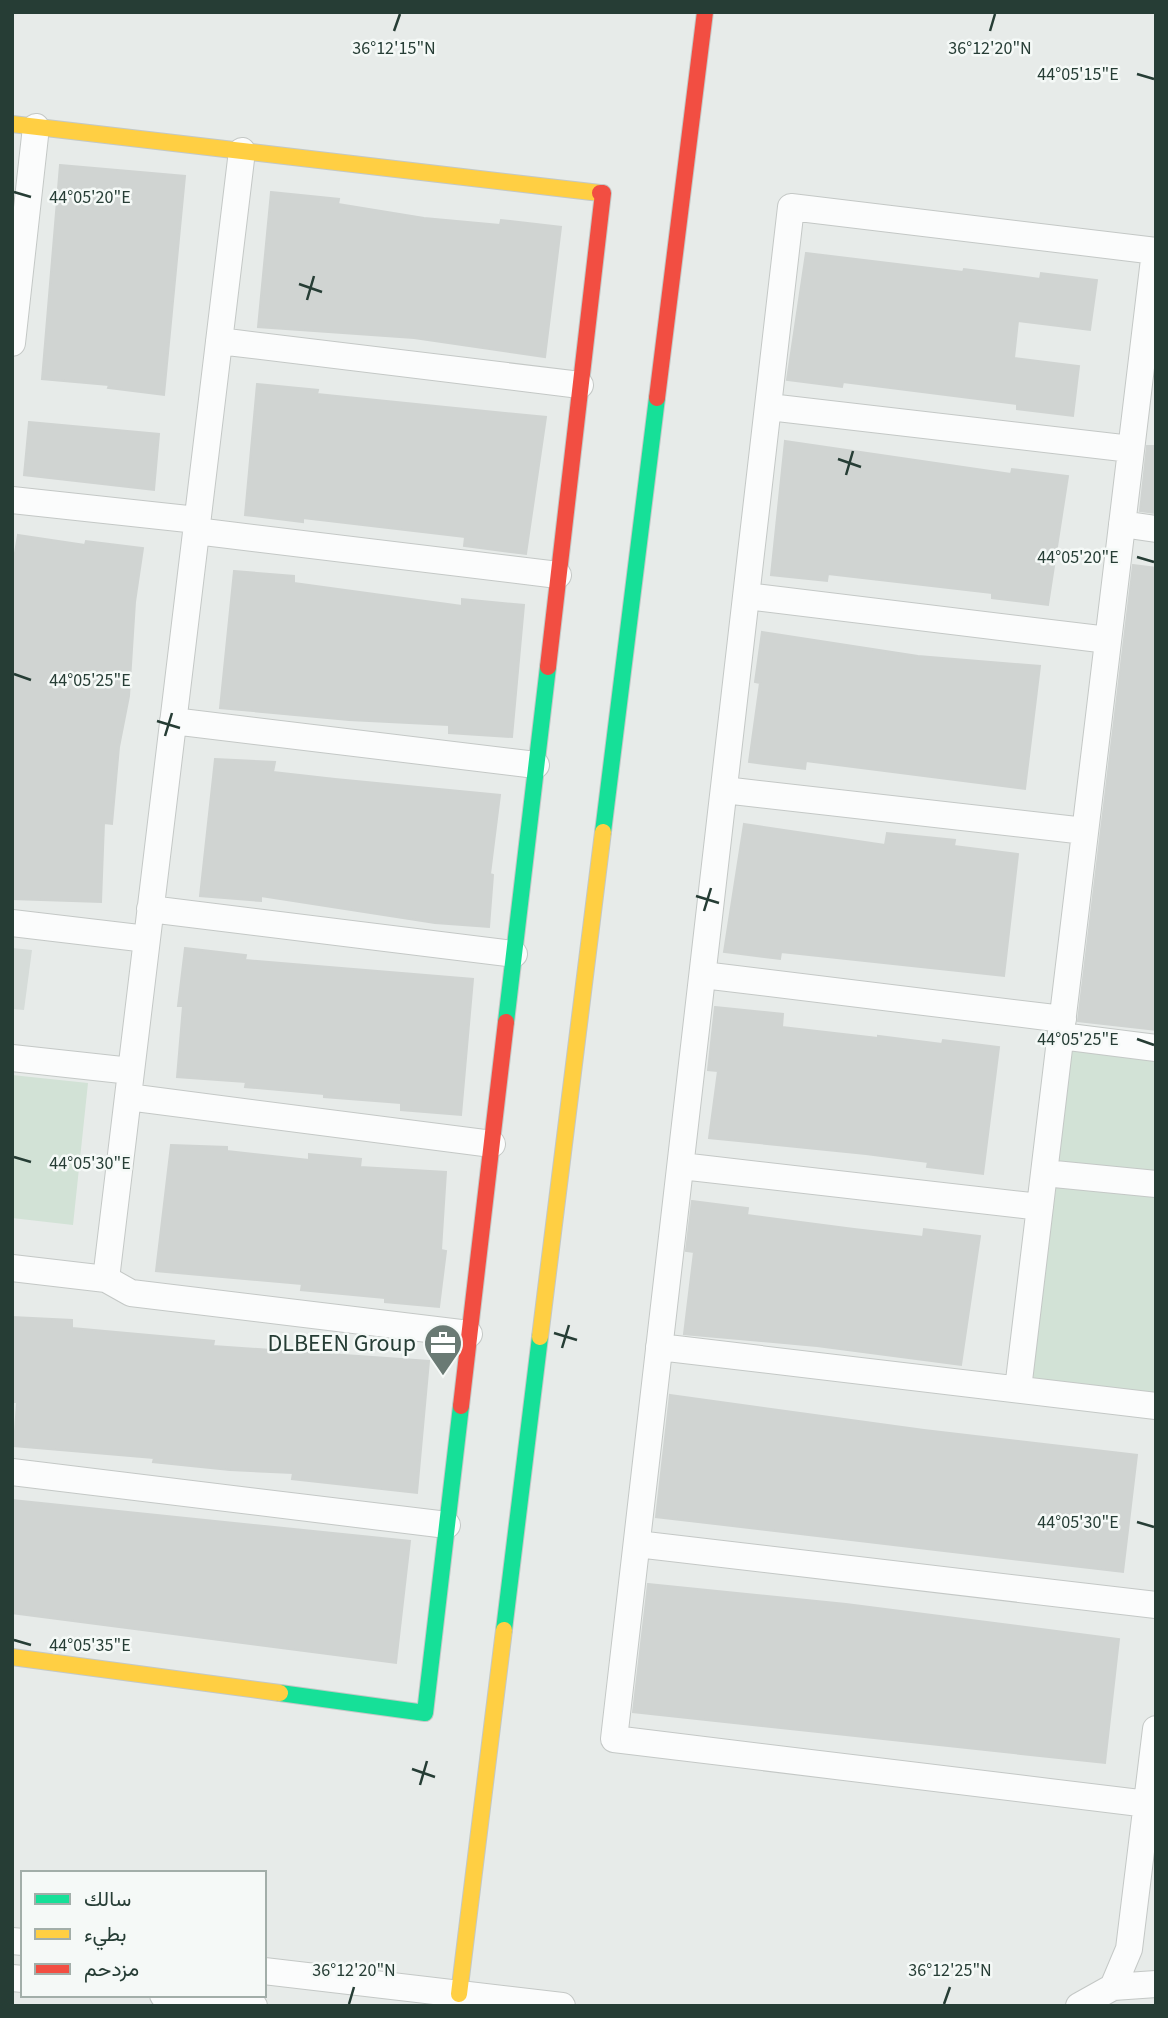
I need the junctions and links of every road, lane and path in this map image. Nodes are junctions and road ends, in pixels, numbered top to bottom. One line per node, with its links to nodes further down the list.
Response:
1 (705, 12): 51 (street)
2 (24, 126): 3 (street); 6 (street)
3 (242, 151): 5 (street); 7 (street)
4 (1155, 251): 8 (street); 9 (street)
5 (219, 341): 7 (street); 12 (street)
6 (12, 343)
7 (580, 385): 14 (street)
8 (769, 407): 9 (street); 15 (street)
9 (1131, 449): 11 (street)
10 (12, 500): 12 (street)
11 (1122, 524): 13 (street); 16 (street)
12 (197, 526): 14 (street); 17 (street)
13 (1156, 529)
14 (558, 575): 18 (street)
15 (747, 596): 16 (street); 19 (street)
16 (1108, 640): 20 (street)
17 (173, 721): 18 (street); 21 (street)
18 (536, 765): 24 (street)
19 (724, 790): 20 (street); 25 (street)
20 (1086, 831): 26 (street)
21 (150, 909): 23 (street); 24 (street)
22 (12, 923): 23 (street)
23 (147, 939): 29 (street)
24 (514, 954): 30 (street)
25 (703, 975): 26 (street); 31 (street)
26 (1062, 1028): 27 (street); 32 (street)
27 (1156, 1048)
28 (12, 1058): 29 (street)
29 (129, 1084): 30 (street); 36 (street)
30 (492, 1144): 37 (street)
31 (681, 1166): 34 (street); 38 (street)
32 (1044, 1172): 33 (street); 34 (street)
33 (1156, 1184)
34 (1040, 1207): 39 (street)
35 (12, 1268): 36 (street)
36 (106, 1279): 37 (street)
37 (469, 1334): 42 (street)
38 (659, 1348): 39 (street); 43 (street)
39 (1018, 1389): 40 (street)
40 (1156, 1406)
41 (12, 1472): 42 (street)
42 (447, 1525): 45 (street)
43 (637, 1544): 44 (street); 47 (street)
44 (1156, 1605)
45 (12, 1657)
46 (1156, 1729): 47 (street)
47 (1151, 1805): 50 (street)
48 (266, 1971): 51 (street)
49 (1156, 1984): 50 (street)
50 (1113, 1987): 55 (street)
51 (459, 1994): 54 (street)
52 (180, 1997): 53 (street)
53 (254, 2006)
54 (562, 2006)
55 (1079, 2006)

